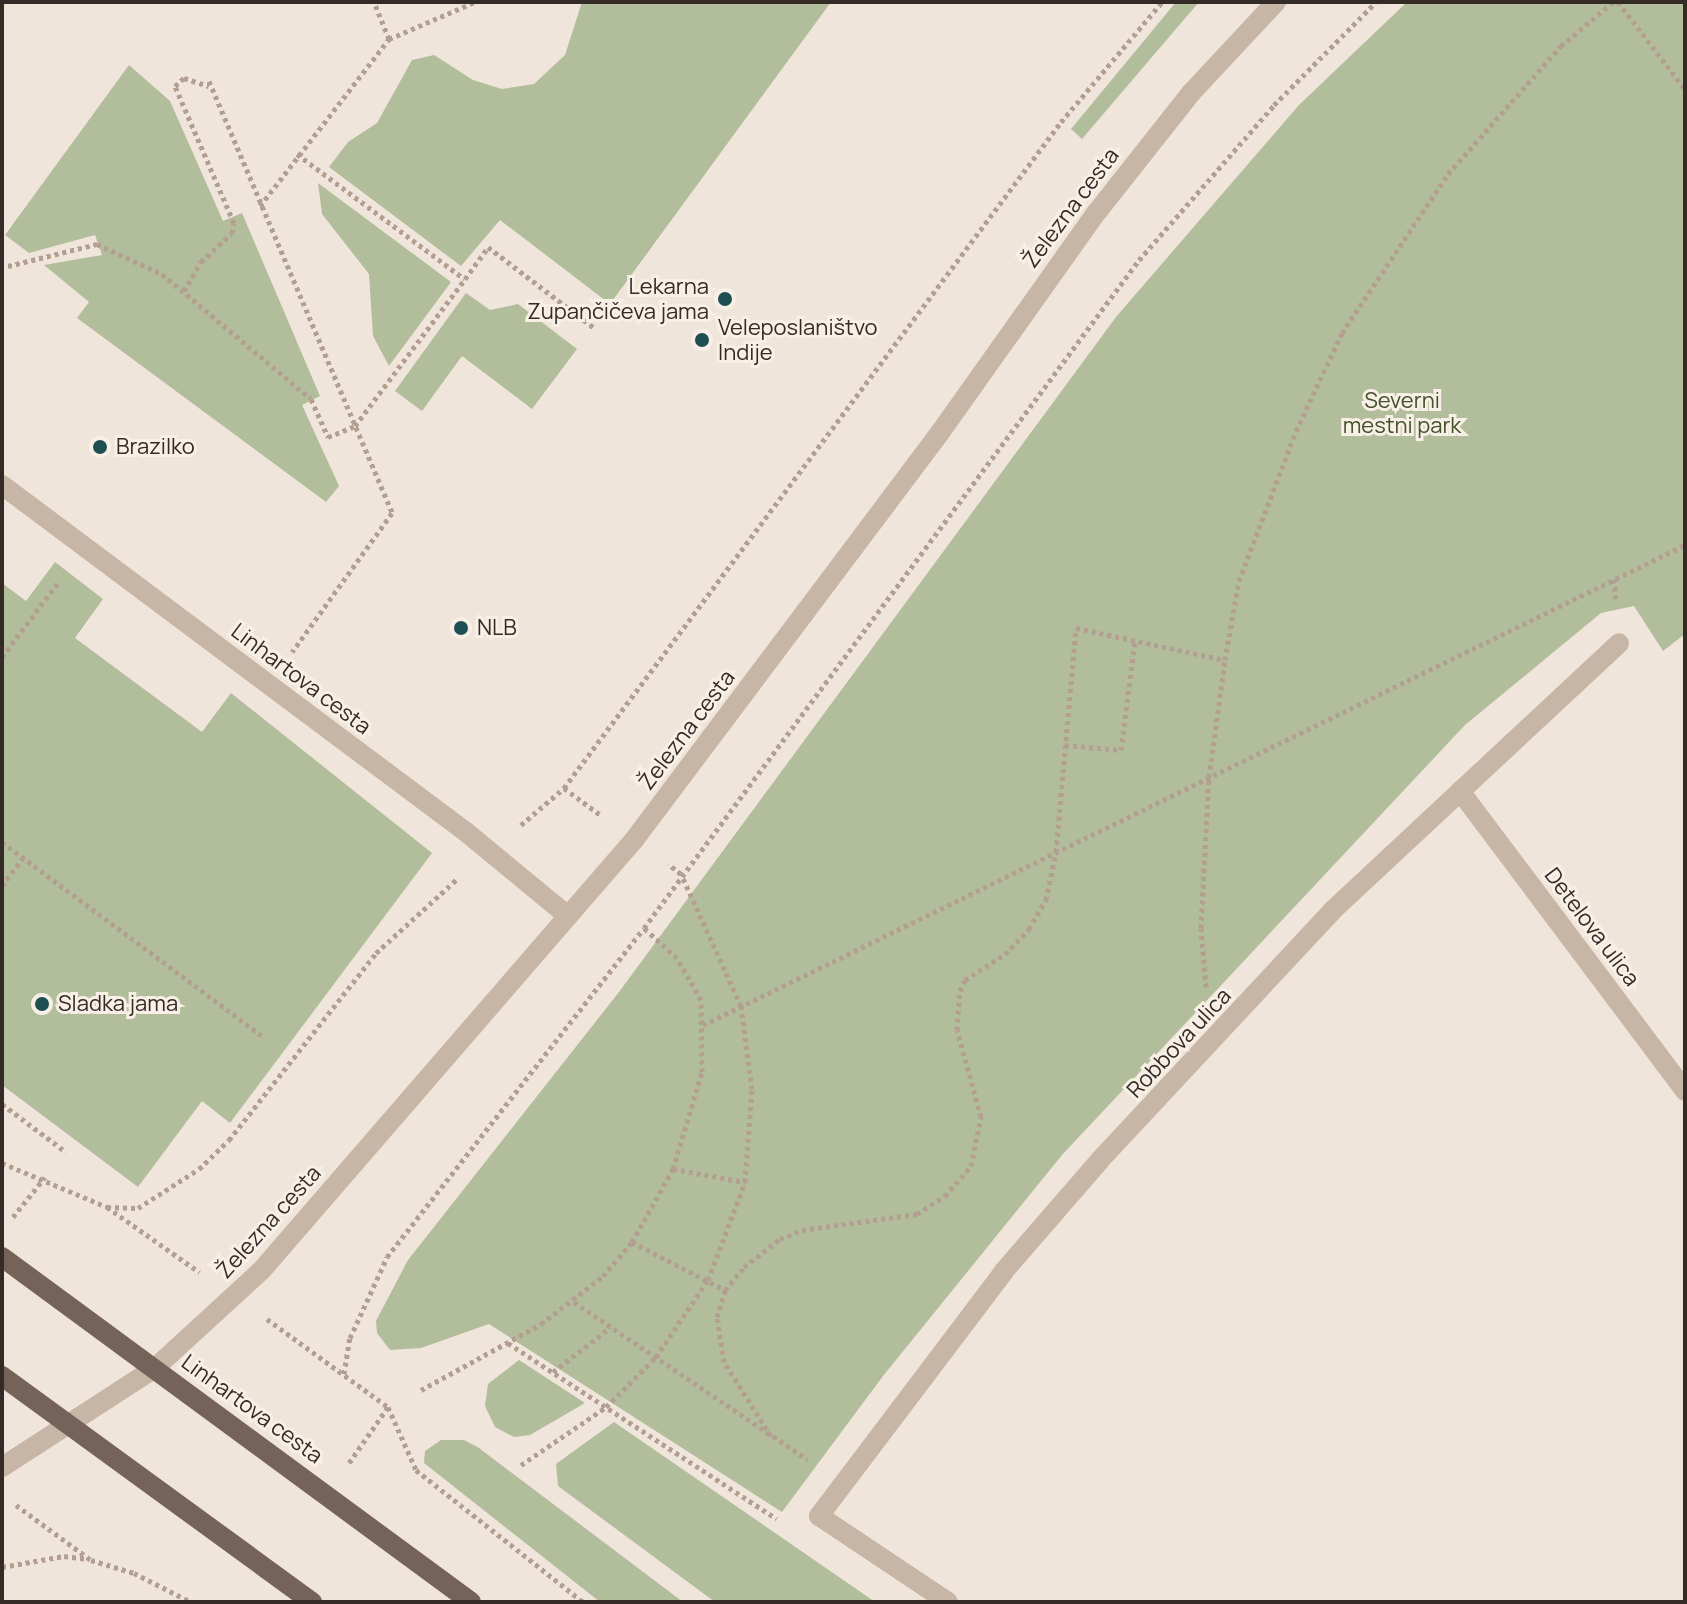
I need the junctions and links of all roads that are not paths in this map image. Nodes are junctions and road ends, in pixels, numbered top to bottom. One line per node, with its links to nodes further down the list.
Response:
1 (1276, 2): 5 (street, Železna cesta)
2 (2, 485): 5 (street, Linhartova cesta)
3 (1619, 643): 4 (street, Robbova ulica)
4 (1460, 791): 6 (street, Detelova ulica); 14 (street, Robbova ulica)
5 (568, 916): 8 (street, Železna cesta)
6 (1685, 1091)
7 (2, 1257): 8 (main road, Linhartova cesta)
8 (155, 1368): 10 (street, Železna cesta); 13 (main road, Linhartova cesta)
9 (2, 1376): 10 (main road)
10 (68, 1425): 11 (street, Železna cesta); 12 (main road)
11 (2, 1467)
12 (312, 1602)
13 (471, 1602)
14 (948, 1602)

